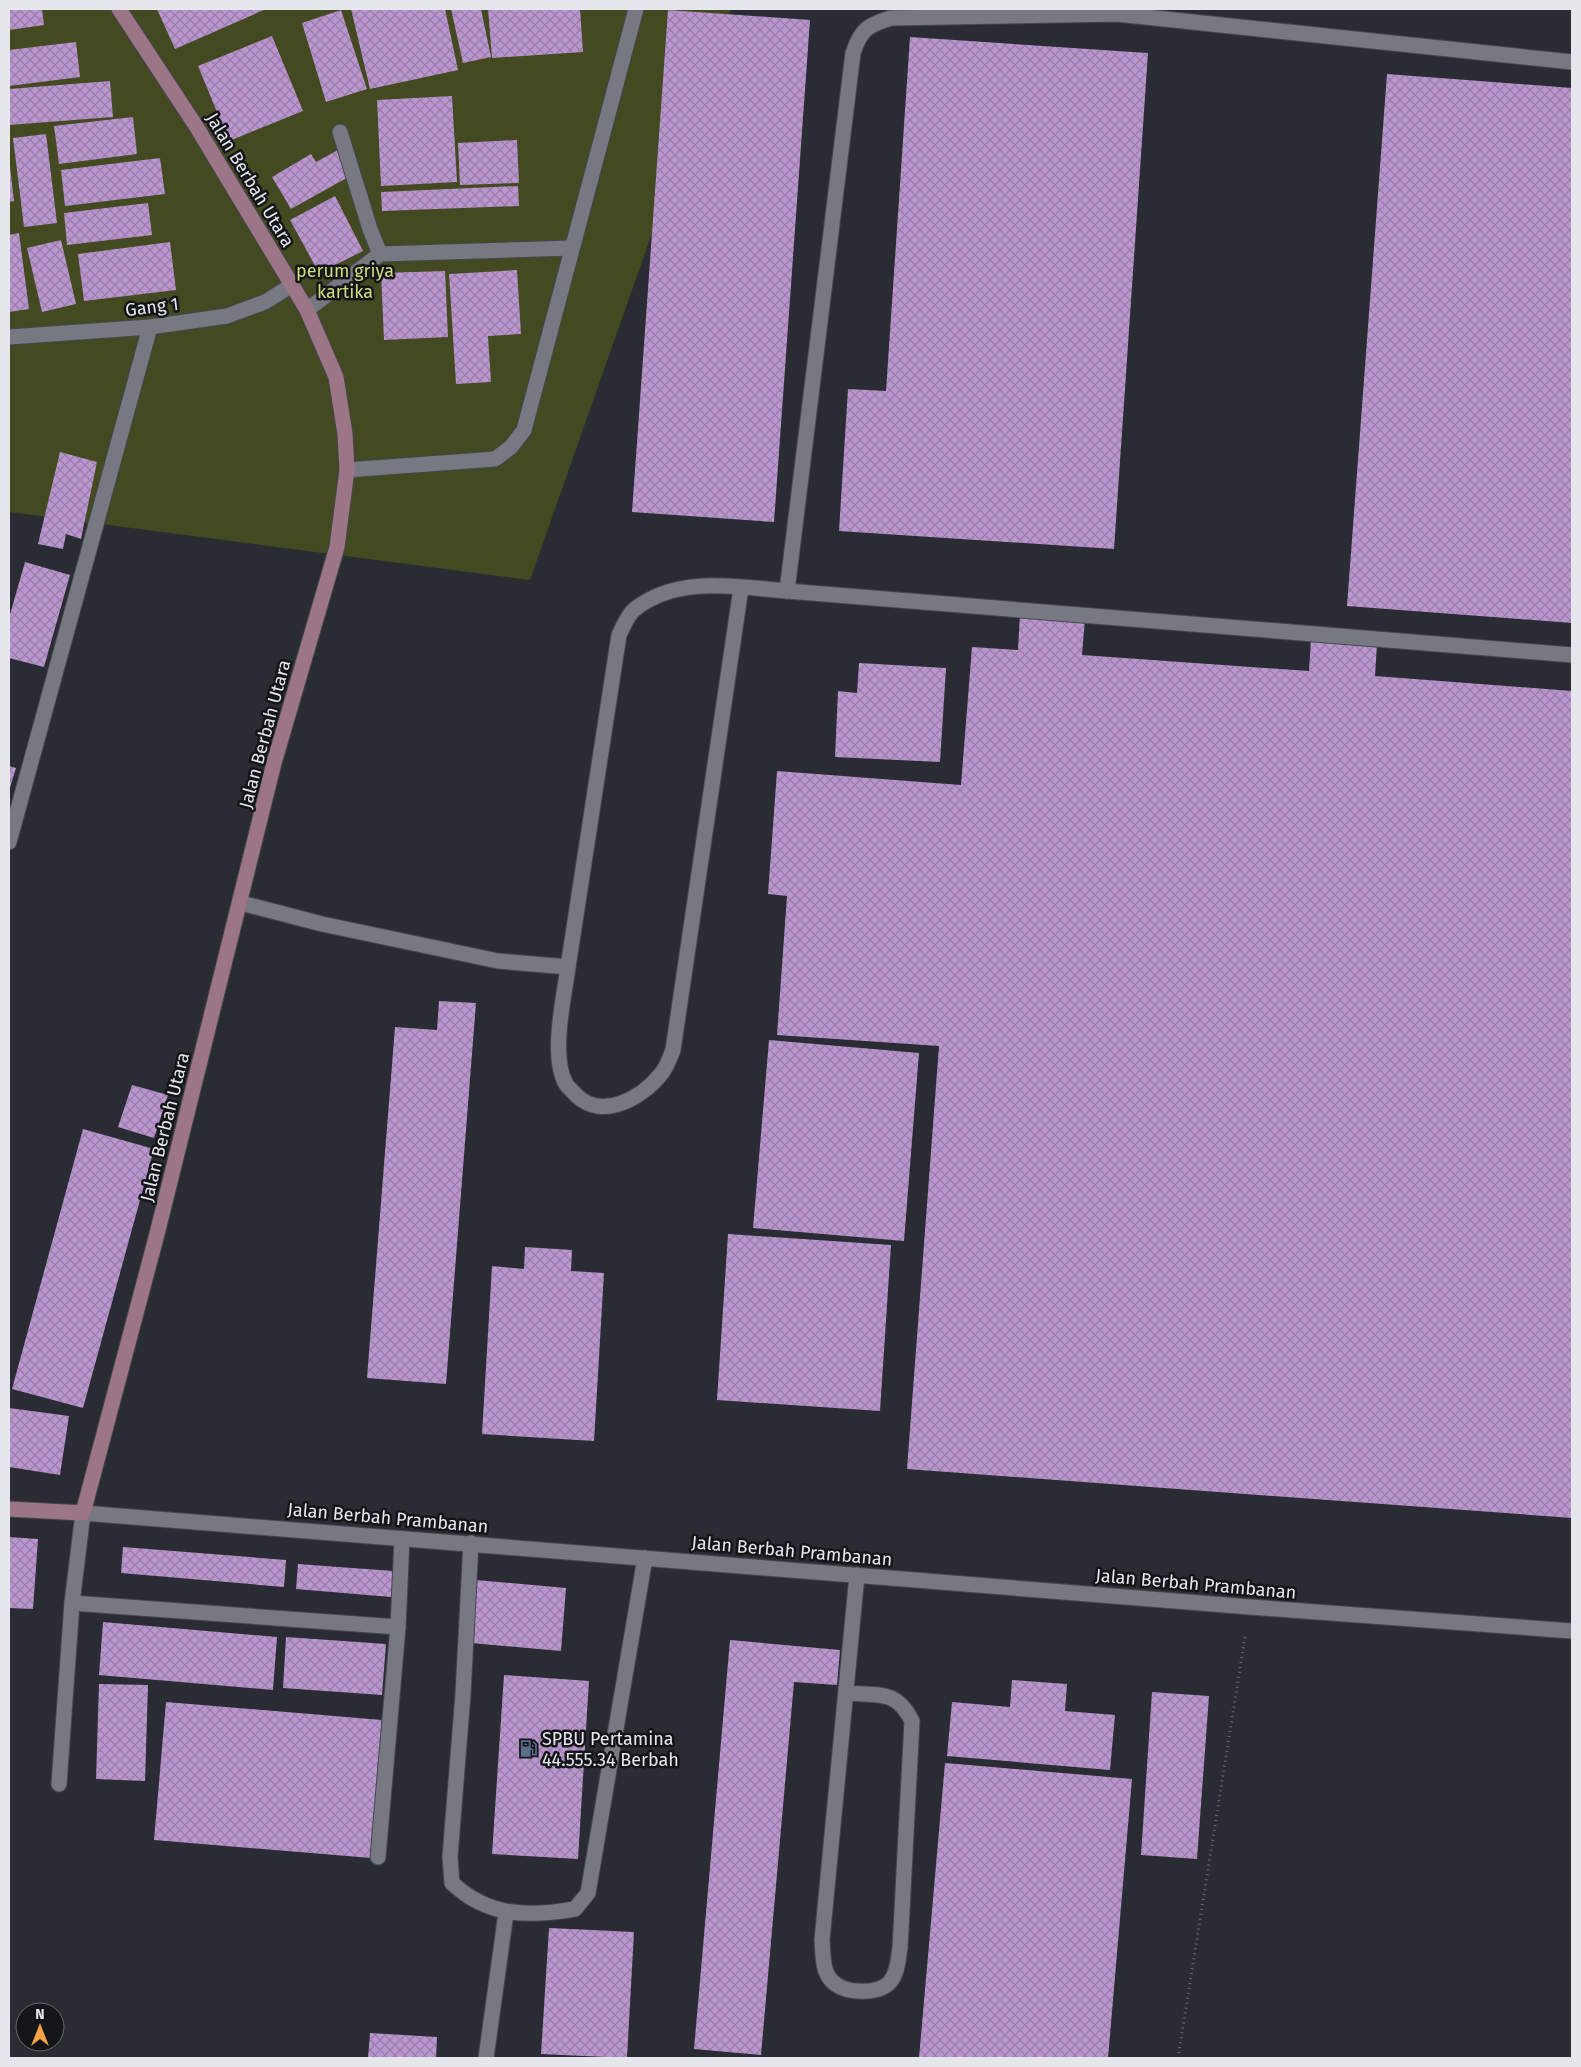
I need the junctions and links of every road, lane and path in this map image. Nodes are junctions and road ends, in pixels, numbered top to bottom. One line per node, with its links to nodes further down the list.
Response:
1 (119, 9): 8 (main road, Jalan Berbah Utara)
2 (636, 9): 6 (street)
3 (1118, 11): 4 (street); 14 (street)
4 (1572, 62)
5 (340, 132): 7 (street)
6 (571, 248): 7 (street); 12 (street)
7 (380, 254): 9 (street)
8 (292, 285): 9 (main road, Jalan Berbah Utara); 10 (street, Gang 1)
9 (307, 310): 12 (main road, Jalan Berbah Utara)
10 (150, 327): 11 (street, Gang 1); 16 (street)
11 (9, 337)
12 (347, 470): 17 (main road, Jalan Berbah Utara)
13 (741, 588): 14 (street); 18 (street); 18 (street)
14 (787, 591): 15 (street)
15 (1572, 655)
16 (9, 842)
17 (241, 902): 18 (street); 20 (main road, Jalan Berbah Utara)
18 (568, 967)
19 (9, 1509): 20 (main road, Jalan Berbah Prambanan)
20 (83, 1512): 21 (street, Jalan Berbah Prambanan); 25 (street)
21 (402, 1539): 22 (street, Jalan Berbah Prambanan); 27 (street)
22 (471, 1543): 23 (street, Jalan Berbah Prambanan); 32 (street)
23 (644, 1558): 24 (street, Jalan Berbah Prambanan); 32 (street)
24 (857, 1575): 26 (street, Jalan Berbah Prambanan); 29 (street)
25 (72, 1603): 27 (street); 30 (street)
26 (1250, 1607): 28 (street, Jalan Berbah Prambanan); 34 (path)
27 (398, 1627): 31 (street)
28 (1572, 1631)
29 (847, 1693): 29 (street)
30 (59, 1784)
31 (378, 1858)
32 (506, 1913): 33 (street)
33 (486, 2058)
34 (1178, 2058)

